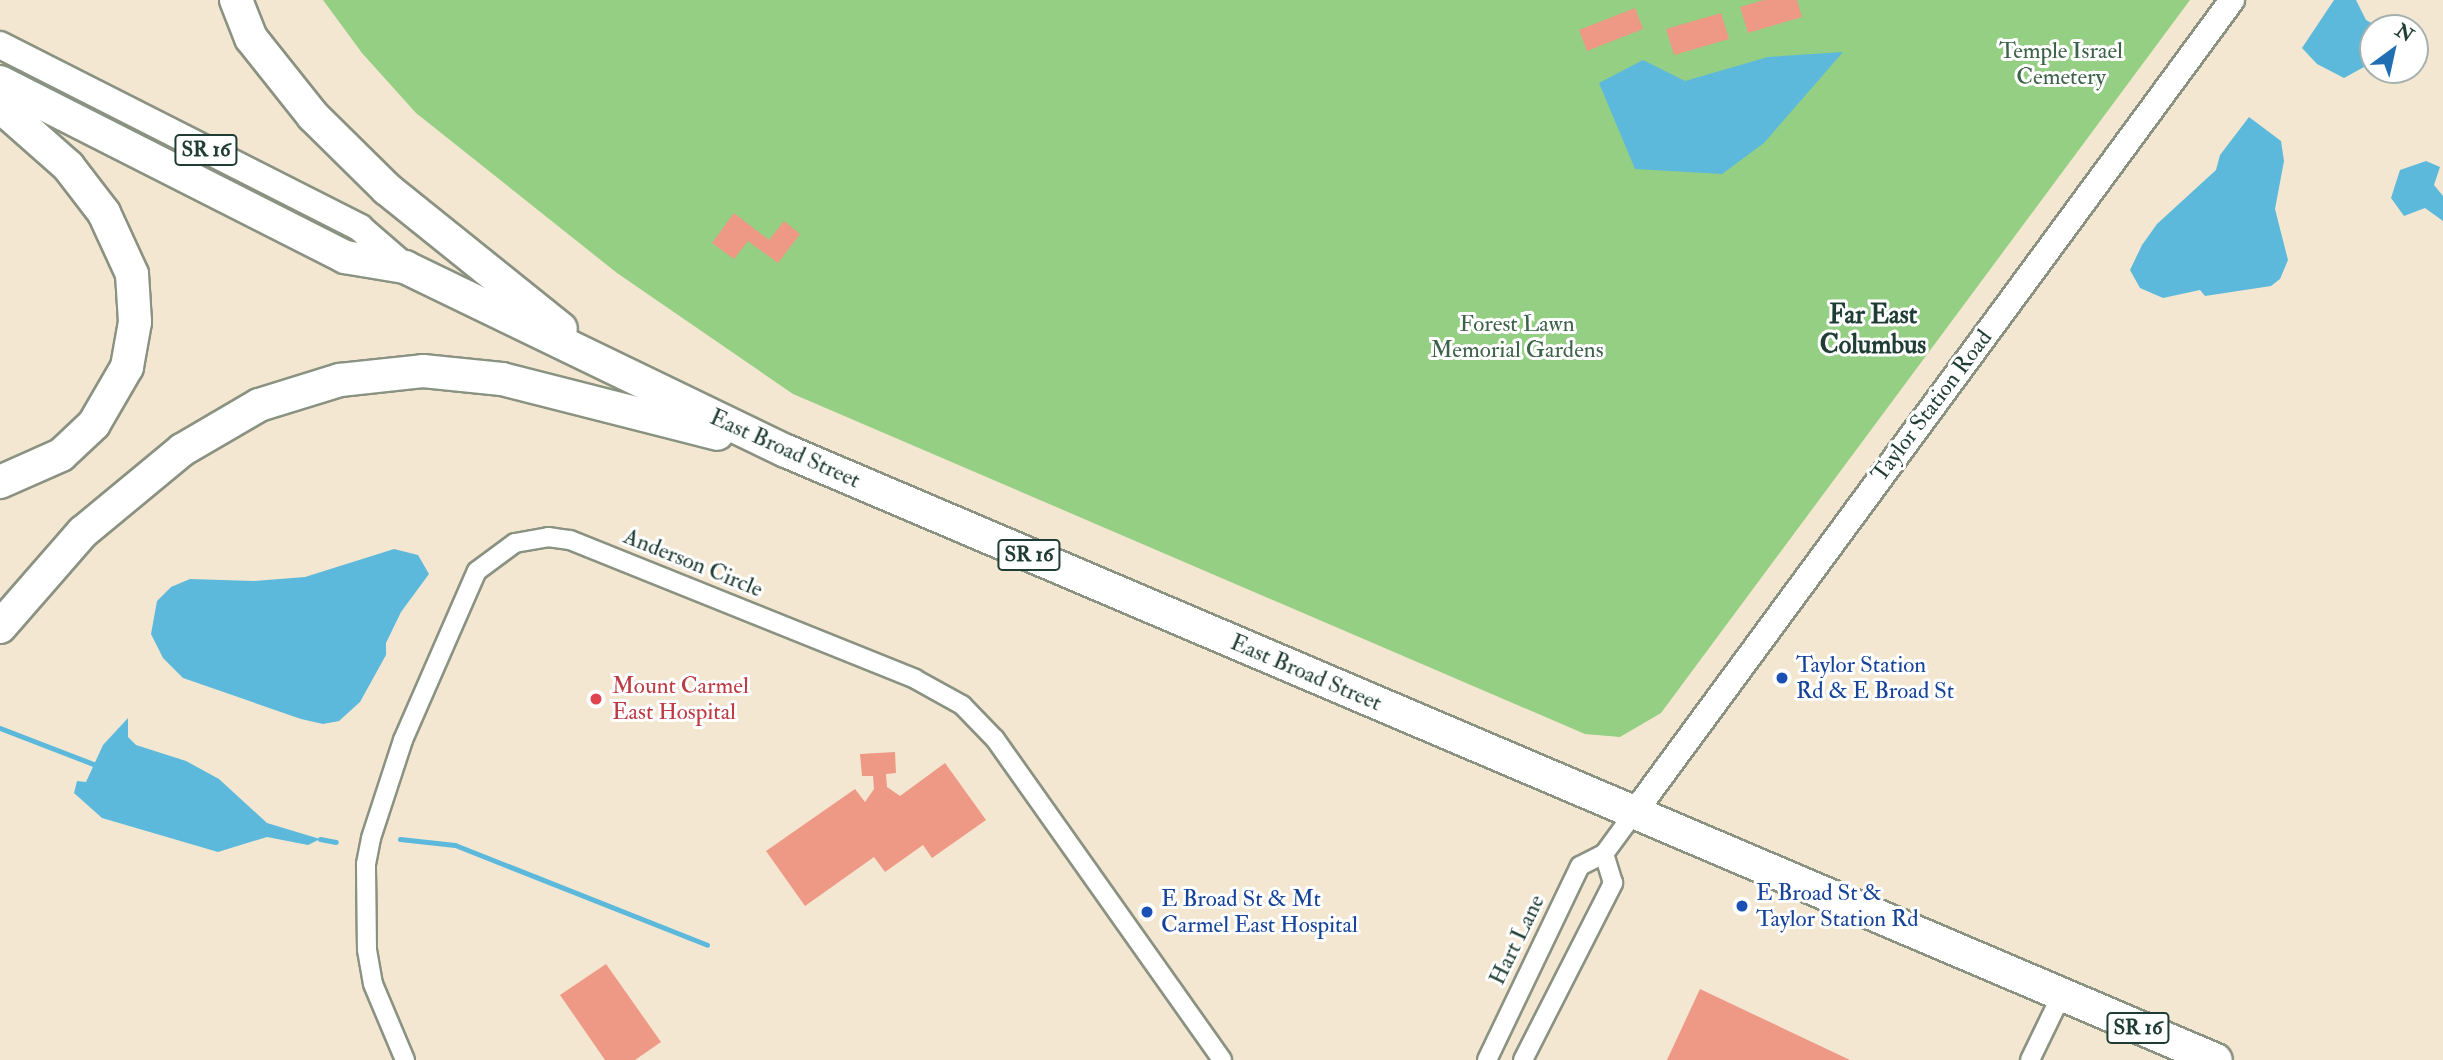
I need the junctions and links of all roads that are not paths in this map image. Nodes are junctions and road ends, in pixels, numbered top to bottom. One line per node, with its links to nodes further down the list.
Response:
1 (236, 0): 7 (highway)
2 (2232, 0): 11 (main road, Taylor Station Road)
3 (0, 45): 6 (main road, East Broad Street / SR 16)
4 (0, 82): 6 (highway, East Broad Street / SR 16)
5 (0, 106): 9 (highway)
6 (405, 267): 7 (highway, East Broad Street / SR 16)
7 (606, 365): 8 (highway, East Broad Street / SR 16)
8 (786, 451): 10 (highway); 11 (highway, East Broad Street / SR 16)
9 (0, 482)
10 (0, 627)
11 (1634, 813): 12 (street, Hart Lane); 13 (highway, East Broad Street / SR 16)
12 (1604, 854): 16 (street, Hart Lane); 17 (street)
13 (2061, 996): 18 (street); 19 (highway, East Broad Street / SR 16)
14 (405, 1060): 15 (street, Anderson Circle)
15 (1222, 1060)
16 (1487, 1060)
17 (1523, 1060)
18 (2030, 1060)
19 (2216, 1060)

